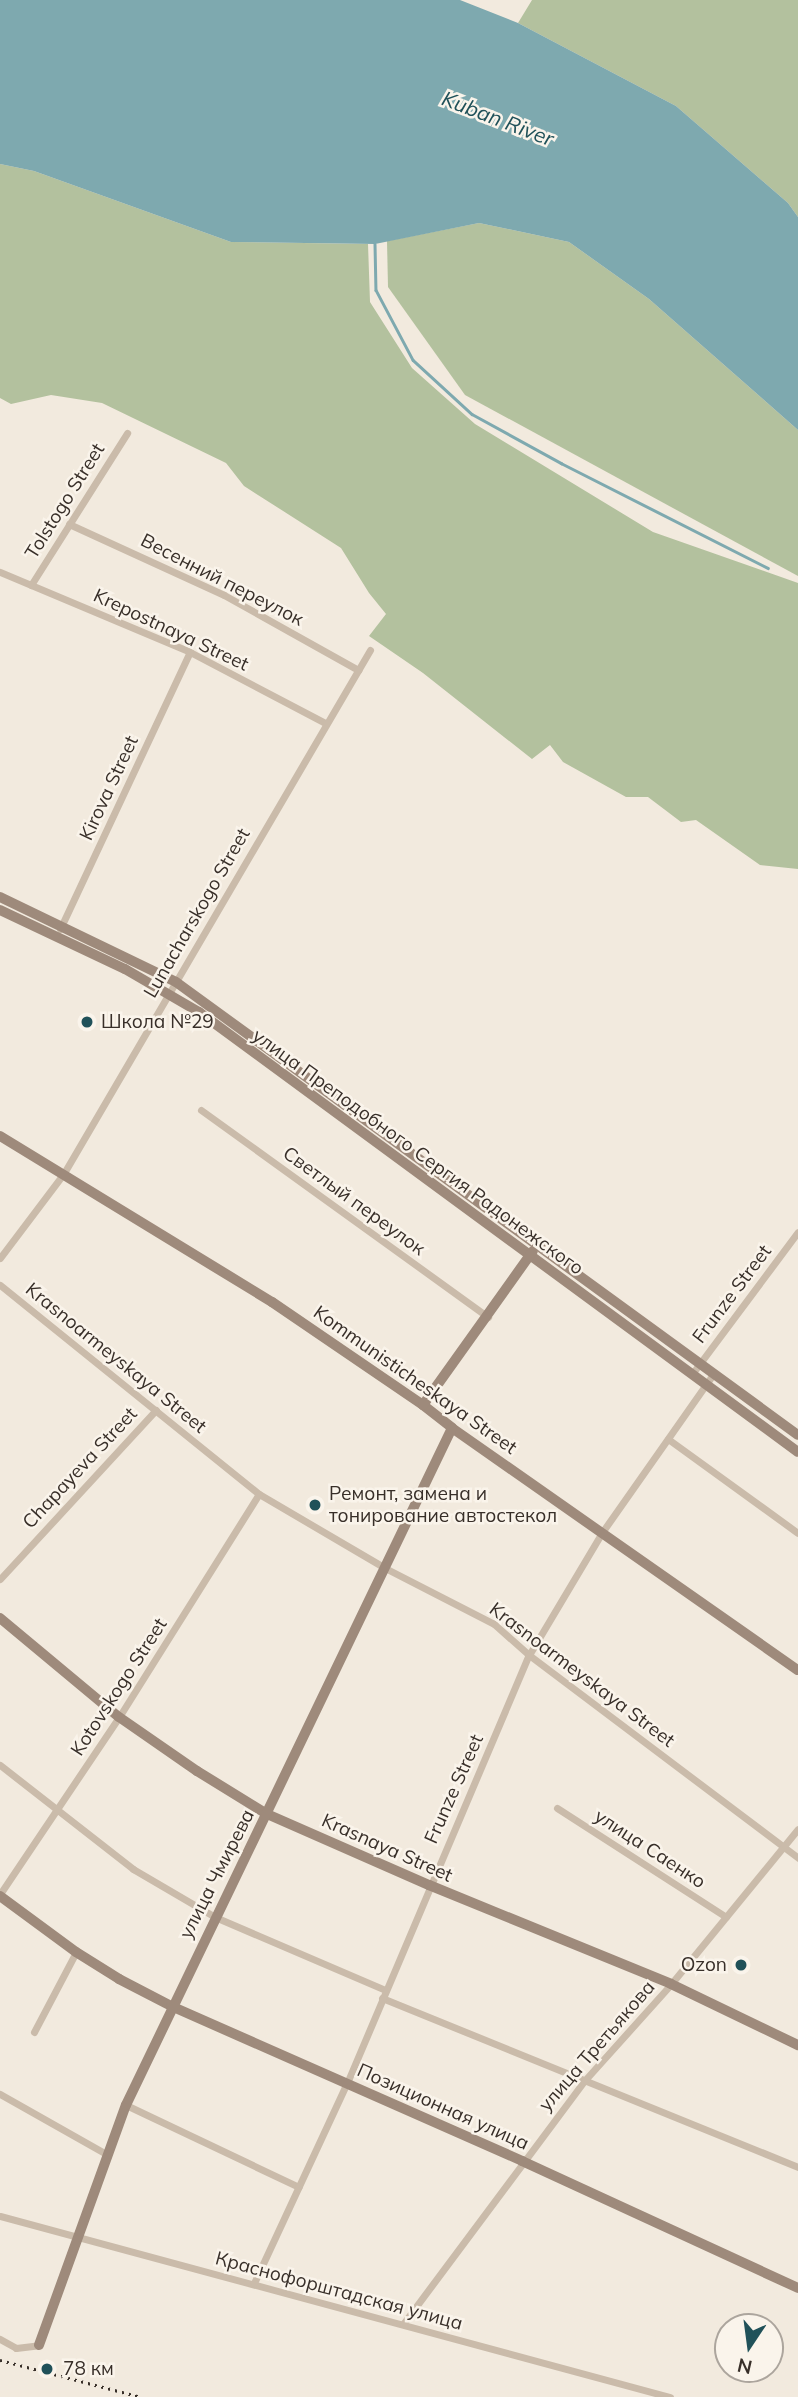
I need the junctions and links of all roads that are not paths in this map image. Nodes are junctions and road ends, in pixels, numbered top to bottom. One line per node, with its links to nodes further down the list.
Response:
1 (127, 433): 2 (street, Tolstogo Street)
2 (69, 524): 4 (street, Tolstogo Street); 7 (street, Весенний переулок)
3 (0, 572): 4 (street, Krepostnaya Street)
4 (31, 585): 6 (street, Krepostnaya Street)
5 (370, 650): 7 (street, Lunacharskogo Street)
6 (190, 652): 8 (street, Krepostnaya Street); 11 (street, Kirova Street)
7 (358, 670): 8 (street, Lunacharskogo Street)
8 (325, 723): 13 (street, Lunacharskogo Street)
9 (0, 897): 11 (street, улица Преподобного Сергия Радонежского)
10 (0, 911): 12 (street, улица Преподобного Сергия Радонежского)
11 (62, 925): 12 (street, Kirova Street); 13 (street, улица Преподобного Сергия Радонежского)
12 (57, 936): 14 (street, улица Преподобного Сергия Радонежского)
13 (176, 982): 14 (street, Lunacharskogo Street); 19 (street, улица Преподобного Сергия Радонежского)
14 (169, 994): 17 (street, Lunacharskogo Street); 20 (street, улица Преподобного Сергия Радонежского)
15 (201, 1110): 23 (street, Светлый переулок)
16 (0, 1136): 17 (street, Kommunisticheskaya Street)
17 (64, 1173): 21 (street, Lunacharskogo Street); 28 (street, Kommunisticheskaya Street)
18 (798, 1232): 24 (street, Frunze Street)
19 (537, 1245): 20 (street); 24 (street, улица Преподобного Сергия Радонежского)
20 (530, 1255): 23 (street); 26 (street, улица Преподобного Сергия Радонежского)
21 (0, 1258)
22 (0, 1285): 29 (street, Krasnoarmeyskaya Street)
23 (488, 1317): 28 (street)
24 (700, 1364): 25 (street, улица Преподобного Сергия Радонежского); 26 (street, Frunze Street)
25 (713, 1373): 27 (street, Frunze Street); 31 (street, улица Преподобного Сергия Радонежского)
26 (692, 1374): 27 (street, улица Преподобного Сергия Радонежского)
27 (706, 1384): 32 (street, Frunze Street); 33 (street, улица Преподобного Сергия Радонежского)
28 (423, 1405): 30 (street, Kommunisticheskaya Street)
29 (156, 1410): 34 (street, Krasnoarmeyskaya Street); 38 (street, Chapayeva Street)
30 (452, 1429): 35 (street, Kommunisticheskaya Street); 37 (street, улица Чмирева)
31 (798, 1435)
32 (668, 1439): 35 (street, Frunze Street); 36 (street)
33 (798, 1452)
34 (259, 1494): 37 (street, Krasnoarmeyskaya Street); 42 (street, Kotovskogo Street)
35 (603, 1531): 40 (street, Frunze Street); 41 (street, Kommunisticheskaya Street)
36 (798, 1533)
37 (385, 1568): 40 (street, Krasnoarmeyskaya Street); 46 (street, улица Чмирева)
38 (0, 1579)
39 (0, 1618): 42 (street, Krasnaya Street)
40 (529, 1655): 48 (street, Krasnoarmeyskaya Street); 50 (street, Frunze Street)
41 (798, 1670)
42 (119, 1717): 45 (street, Kotovskogo Street); 46 (street, Krasnaya Street)
43 (0, 1765): 45 (street)
44 (557, 1808): 53 (street, улица Саенко)
45 (57, 1812): 51 (street, Kotovskogo Street); 52 (street)
46 (267, 1814): 50 (street, Krasnaya Street); 52 (street, улица Чмирева)
47 (798, 1829): 48 (street, улица Третьякова)
48 (783, 1846): 49 (street, Krasnoarmeyskaya Street); 53 (street, улица Третьякова)
49 (798, 1858)
50 (429, 1885): 55 (street, Krasnaya Street); 56 (street, Frunze Street)
51 (0, 1895): 54 (street, Позиционная улица)
52 (215, 1917): 56 (street); 57 (street, улица Чмирева)
53 (726, 1917): 55 (street, улица Третьякова)
54 (76, 1952): 57 (street, Позиционная улица); 58 (street)
55 (671, 1984): 59 (street, Krasnaya Street); 60 (street, улица Третьякова)
56 (383, 1994): 60 (street); 61 (street, Frunze Street)
57 (171, 2006): 61 (street, Позиционная улица); 63 (street, улица Чмирева)
58 (34, 2032)
59 (798, 2045)
60 (585, 2080): 65 (street, улица Третьякова); 66 (street)
61 (346, 2083): 65 (street, Позиционная улица); 67 (street, Frunze Street)
62 (0, 2094): 64 (street)
63 (126, 2105): 64 (street, улица Чмирева); 67 (street)
64 (106, 2154): 69 (street, улица Чмирева)
65 (522, 2161): 71 (street, Позиционная улица); 72 (street, улица Третьякова)
66 (798, 2166)
67 (299, 2187): 70 (street, Frunze Street)
68 (0, 2216): 69 (street, Краснофорштадская улица)
69 (79, 2238): 70 (street, Краснофорштадская улица); 74 (street, улица Чмирева)
70 (254, 2283): 72 (street, Краснофорштадская улица)
71 (798, 2288)
72 (403, 2324): 75 (street, Краснофорштадская улица)
73 (0, 2339): 74 (street)
74 (38, 2345)
75 (670, 2397)

